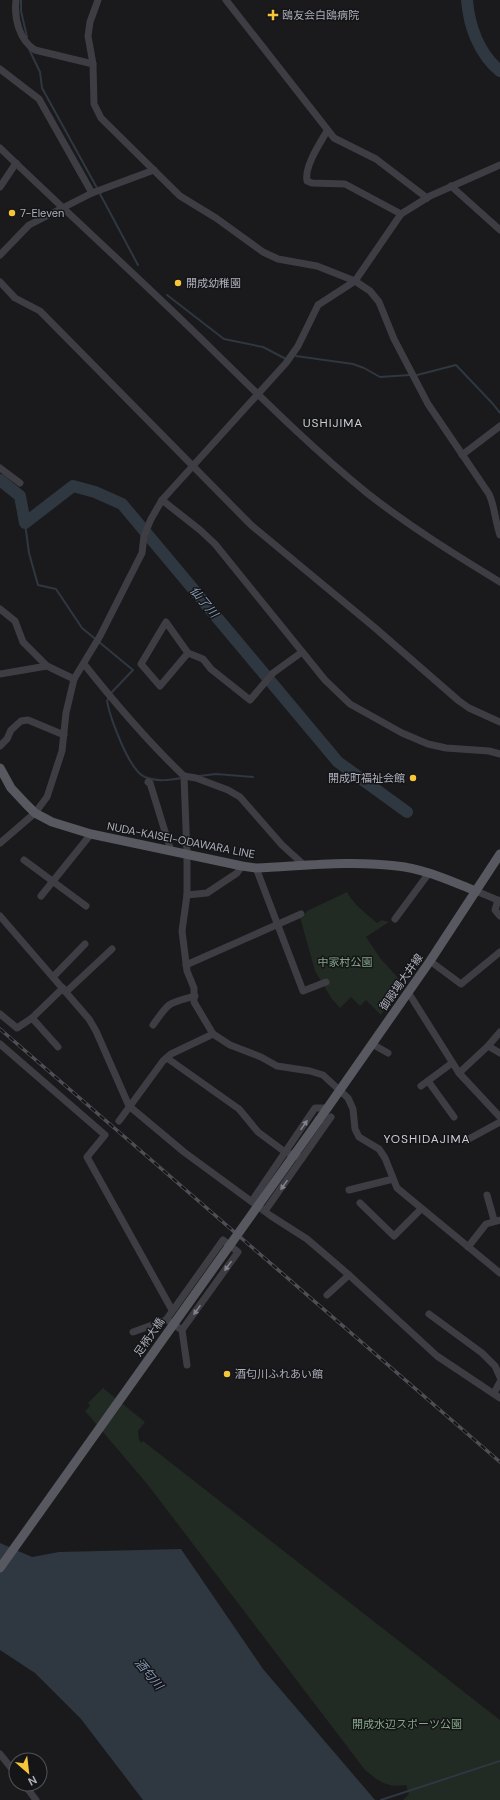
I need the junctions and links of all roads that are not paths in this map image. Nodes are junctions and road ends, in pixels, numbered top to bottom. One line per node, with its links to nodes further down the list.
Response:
1 (16, 0): 4 (street)
2 (98, 0): 4 (street)
3 (226, 0): 6 (street)
4 (93, 64): 10 (street)
5 (0, 69): 13 (street)
6 (327, 131): 14 (street); 16 (street)
7 (0, 148): 8 (street)
8 (16, 163): 11 (street); 15 (street)
9 (500, 165): 12 (street)
10 (154, 170): 13 (street); 19 (street)
11 (0, 186)
12 (451, 186): 14 (street); 17 (street)
13 (92, 192): 15 (street)
14 (427, 198): 16 (street)
15 (62, 208): 18 (street); 21 (street)
16 (402, 214): 19 (street)
17 (500, 230)
18 (0, 255)
19 (355, 281): 21 (street); 23 (street)
20 (0, 282): 24 (street)
21 (257, 394): 24 (street); 29 (street)
22 (500, 426): 23 (street)
23 (462, 455): 28 (street)
24 (193, 466): 27 (street); 37 (street)
25 (0, 468): 26 (street)
26 (20, 483)
27 (162, 500): 31 (street); 33 (street)
28 (500, 535)
29 (500, 582)
30 (0, 609): 34 (street)
31 (302, 652): 32 (street); 40 (street)
32 (188, 653): 32 (street)
33 (84, 664): 36 (street); 42 (street)
34 (47, 666): 35 (street); 36 (street)
35 (0, 674)
36 (74, 679): 38 (street)
37 (500, 722)
38 (64, 735): 39 (street); 44 (street)
39 (0, 746)
40 (500, 754)
41 (0, 768): 44 (main road, NUDA-KAISEI-ODAWARA LINE)
42 (184, 776): 49 (street); 51 (street)
43 (148, 782): 47 (street)
44 (35, 813): 45 (main road, NUDA-KAISEI-ODAWARA LINE); 46 (street)
45 (91, 834): 47 (main road, NUDA-KAISEI-ODAWARA LINE); 55 (street)
46 (0, 843)
47 (171, 851): 49 (main road, NUDA-KAISEI-ODAWARA LINE)
48 (500, 854): 56 (main road, 御殿場大井線)
49 (188, 855): 52 (main road, NUDA-KAISEI-ODAWARA LINE); 57 (street)
50 (24, 860): 55 (street)
51 (304, 865): 53 (main road, NUDA-KAISEI-ODAWARA LINE); 54 (main road, NUDA-KAISEI-ODAWARA LINE)
52 (242, 866): 53 (main road, NUDA-KAISEI-ODAWARA LINE); 57 (street)
53 (256, 868): 65 (street)
54 (429, 873): 56 (main road, NUDA-KAISEI-ODAWARA LINE); 64 (street)
55 (53, 881): 58 (street); 60 (street)
56 (476, 891): 59 (street); 69 (main road, 御殿場大井線)
57 (187, 895): 70 (street)
58 (41, 896)
59 (499, 900): 63 (street)
60 (86, 906)
61 (301, 914): 65 (street)
62 (0, 916): 71 (street)
63 (500, 916)
64 (395, 919)
65 (278, 924): 70 (street); 72 (street)
66 (85, 944): 71 (street)
67 (112, 949): 73 (street)
68 (500, 952): 69 (street)
69 (430, 961): 74 (main road, 御殿場大井線)
70 (186, 965): 75 (street)
71 (54, 977): 73 (street)
72 (326, 982)
73 (65, 990): 77 (street); 93 (street)
74 (408, 992): 82 (main road, 御殿場大井線); 88 (street)
75 (194, 996): 78 (street); 80 (street)
76 (0, 1014): 77 (street)
77 (32, 1018): 84 (street)
78 (153, 1025)
79 (500, 1032): 83 (street)
80 (213, 1034): 87 (street); 92 (street)
81 (0, 1044): 117 (street)
82 (372, 1044): 85 (street); 92 (main road, 御殿場大井線)
83 (488, 1046): 86 (street); 89 (street)
84 (58, 1047)
85 (388, 1053)
86 (500, 1053)
87 (167, 1058): 93 (street); 102 (street)
88 (452, 1063): 89 (street); 90 (street)
89 (459, 1073): 97 (street)
90 (428, 1081): 91 (street); 96 (street)
91 (421, 1086)
92 (340, 1091): 94 (main road, 御殿場大井線); 104 (street)
93 (129, 1106): 99 (street); 107 (street)
94 (328, 1108): 98 (main road, 御殿場大井線); 102 (street, one-way to 94)
95 (330, 1117): 103 (street)
96 (454, 1117)
97 (500, 1117)
98 (319, 1120): 112 (main road, 足柄大橋, bridge)
99 (119, 1121)
100 (500, 1122): 101 (street)
101 (467, 1140)
102 (285, 1152): 103 (street); 107 (street)
103 (302, 1158): 110 (street, one-way to 110)
104 (393, 1179): 105 (street); 109 (street)
105 (348, 1190)
106 (487, 1195): 111 (street)
107 (252, 1201): 110 (street)
108 (360, 1203): 109 (street)
109 (421, 1208): 113 (street)
110 (265, 1211): 115 (street)
111 (497, 1220): 113 (street)
112 (230, 1245): 117 (street); 120 (street, one-way to 120); 127 (main road, 足柄大橋, bridge)
113 (468, 1247): 114 (street)
114 (500, 1273)
115 (349, 1275): 116 (street); 125 (street)
116 (327, 1295)
117 (172, 1310): 119 (street)
118 (429, 1314): 123 (street)
119 (166, 1320): 120 (street); 121 (street)
120 (182, 1330): 122 (street)
121 (134, 1332)
122 (187, 1365)
123 (500, 1377)
124 (500, 1382): 125 (street)
125 (494, 1393): 126 (street)
126 (500, 1398)
127 (0, 1568)
128 (0, 1754): 129 (street)
129 (8, 1764)

